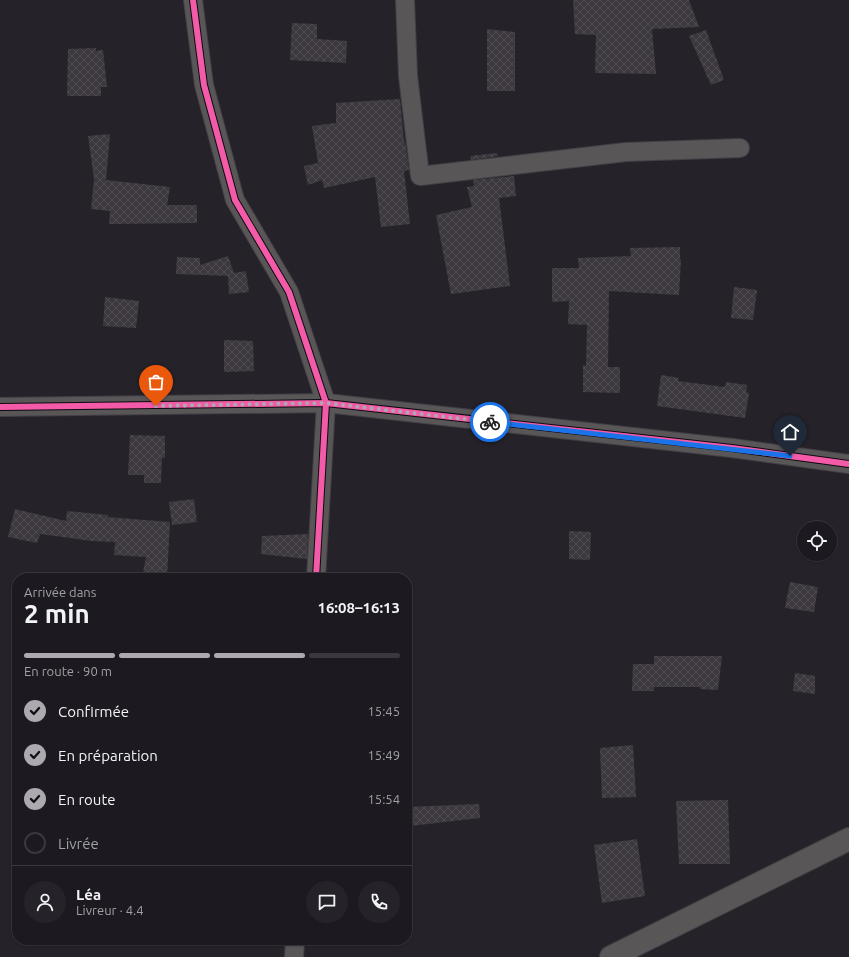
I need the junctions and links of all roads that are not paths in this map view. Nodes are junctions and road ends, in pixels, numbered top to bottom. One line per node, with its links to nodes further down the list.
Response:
1 (193, 0): 4 (street)
2 (405, 0): 3 (street)
3 (740, 148)
4 (326, 403): 5 (street); 6 (street); 7 (street)
5 (0, 407)
6 (849, 464)
7 (316, 573)
8 (849, 839): 11 (street)
9 (295, 945): 10 (street)
10 (294, 957)
11 (612, 957)

